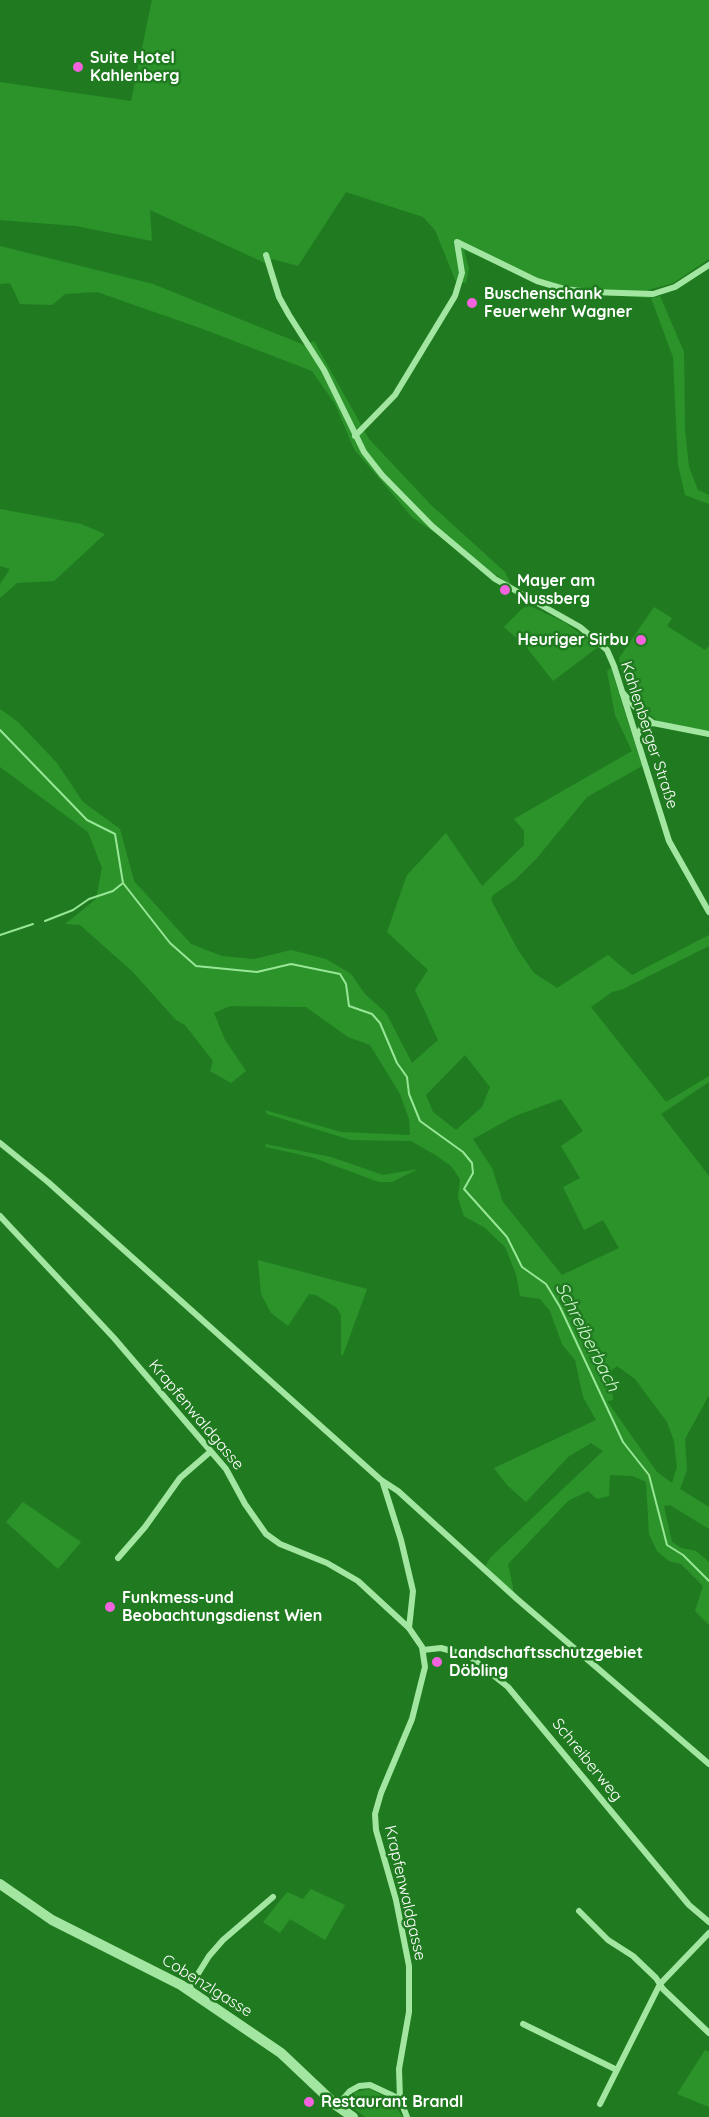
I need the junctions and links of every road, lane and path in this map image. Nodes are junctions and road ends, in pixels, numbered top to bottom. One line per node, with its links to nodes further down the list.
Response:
1 (266, 255): 3 (street, Kahlenberger Straße)
2 (709, 265): 3 (street)
3 (355, 436): 4 (street, Kahlenberger Straße)
4 (620, 690): 5 (street); 7 (street, Kahlenberger Straße)
5 (653, 723): 6 (street); 7 (street)
6 (709, 734)
7 (637, 738): 8 (street, Kahlenberger Straße)
8 (709, 912)
9 (0, 1143): 12 (street)
10 (0, 1216): 11 (street, Krapfenwaldgasse)
11 (210, 1452): 13 (street); 14 (street, Krapfenwaldgasse)
12 (381, 1480): 14 (street); 16 (street)
13 (118, 1558)
14 (409, 1628): 15 (street, Krapfenwaldgasse)
15 (423, 1650): 20 (street, Schreiberweg); 27 (street, Krapfenwaldgasse)
16 (709, 1764)
17 (0, 1884): 23 (street, Cobenzlgasse)
18 (273, 1898): 23 (street)
19 (579, 1911): 22 (street)
20 (709, 1922)
21 (709, 1933): 22 (street)
22 (660, 1984): 25 (street); 26 (street)
23 (188, 1990): 29 (street, Cobenzlgasse)
24 (523, 2024): 26 (street)
25 (709, 2033)
26 (617, 2070): 28 (street)
27 (400, 2099): 29 (street); 31 (street, Krapfenwaldgasse)
28 (600, 2104)
29 (337, 2106): 30 (street, Cobenzlgasse)
30 (353, 2117)
31 (407, 2117)

